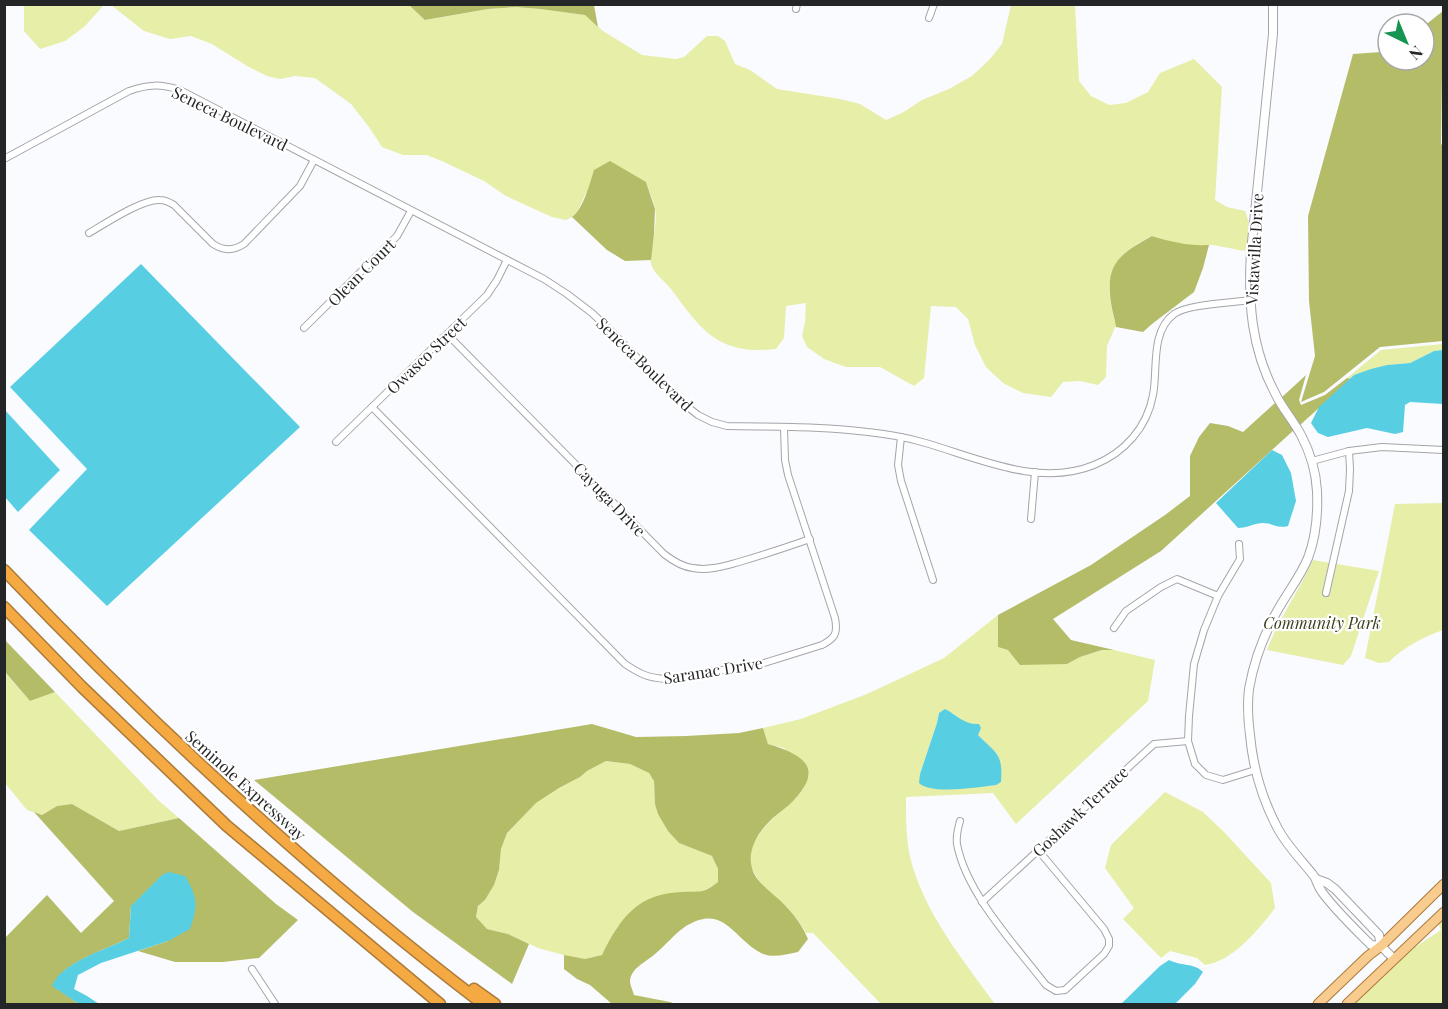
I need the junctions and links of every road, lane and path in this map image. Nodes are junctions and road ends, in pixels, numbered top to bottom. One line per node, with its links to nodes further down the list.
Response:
1 (934, 4): 3 (street)
2 (1274, 4): 9 (street, Vistawilla Drive)
3 (929, 18)
4 (4, 159): 5 (street, Seneca Boulevard)
5 (314, 160): 6 (street, Seneca Boulevard); 7 (street)
6 (411, 211): 8 (street, Seneca Boulevard); 10 (street, Olean Court)
7 (89, 233)
8 (507, 260): 11 (street, Owasco Street); 13 (street, Seneca Boulevard)
9 (1250, 300): 18 (street, Vistawilla Drive); 19 (street, Seneca Boulevard)
10 (304, 328)
11 (447, 334): 12 (street, Owasco Street); 21 (street, Cayuga Drive)
12 (372, 407): 15 (street, Owasco Street); 21 (street, Saranac Drive)
13 (784, 428): 14 (street, Seneca Boulevard); 21 (street, Saranac Drive)
14 (902, 437): 19 (street, Seneca Boulevard); 24 (street)
15 (336, 442)
16 (1443, 450): 17 (street)
17 (1349, 451): 18 (street); 25 (street)
18 (1312, 461): 30 (street, Vistawilla Drive)
19 (1035, 472): 20 (street)
20 (1031, 519)
21 (810, 539)
22 (1239, 544): 26 (street)
23 (4, 570): 35 (highway, Seminole Expressway)
24 (933, 580)
25 (1326, 593)
26 (1218, 596): 28 (street); 29 (street)
27 (4, 607): 42 (highway)
28 (1114, 628)
29 (1188, 741): 30 (street); 32 (street, Goshawk Terrace)
30 (1255, 770): 33 (street, Vistawilla Drive)
31 (960, 821): 36 (street)
32 (1038, 850): 36 (street, Goshawk Terrace); 36 (street)
33 (1316, 879): 38 (street, Vistawilla Drive); 38 (street, Vistawilla Drive)
34 (1443, 884): 38 (main road)
35 (353, 900): 43 (highway, Seminole Expressway); 44 (highway)
36 (982, 902)
37 (1443, 912): 39 (main road)
38 (1381, 946): 39 (street, Vistawilla Drive); 45 (main road)
39 (1394, 959): 46 (main road)
40 (252, 969): 41 (street)
41 (275, 1005)
42 (440, 1005)
43 (483, 1005)
44 (495, 1005)
45 (1317, 1005)
46 (1347, 1005)

